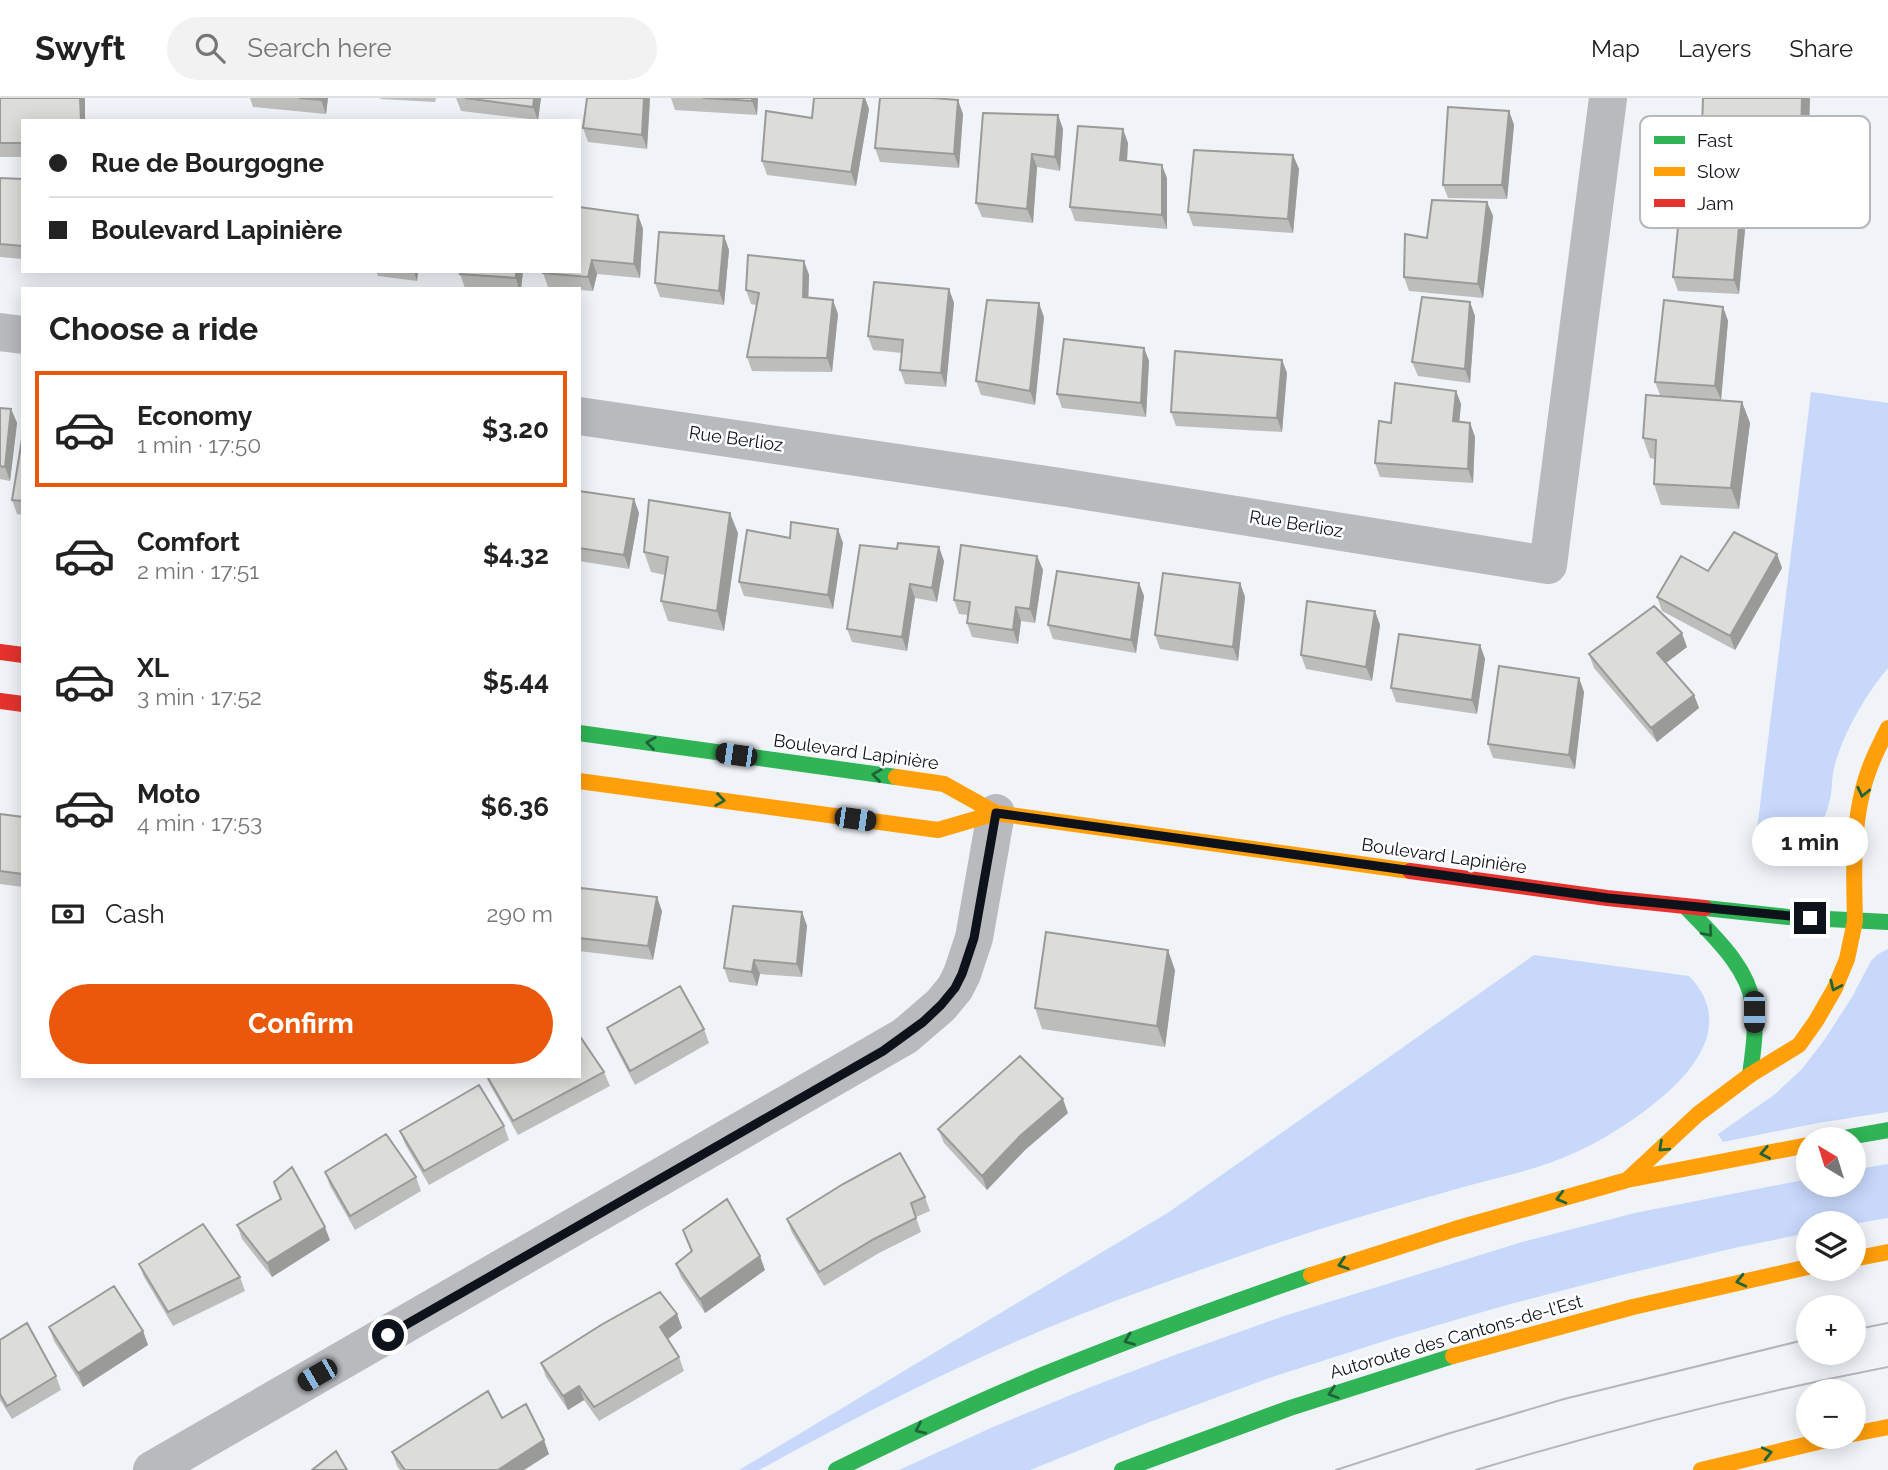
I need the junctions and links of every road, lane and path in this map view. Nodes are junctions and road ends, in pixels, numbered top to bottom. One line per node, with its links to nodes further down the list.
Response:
1 (1608, 98): 4 (street, Rue Berlioz)
2 (0, 332): 3 (street)
3 (21, 335)
4 (581, 416)
5 (0, 652): 6 (main road)
6 (21, 655)
7 (0, 701): 8 (main road)
8 (21, 704)
9 (1888, 728): 14 (main road, one-way to 14)
10 (581, 733): 12 (main road, Boulevard Lapinière, one-way to 10)
11 (581, 781): 12 (main road, Boulevard Lapinière, one-way to 12)
12 (996, 813): 13 (main road, Boulevard Lapinière); 27 (street)
13 (1686, 907): 14 (main road, Boulevard Lapinière); 16 (main road, one-way to 16)
14 (1854, 921): 15 (main road, Boulevard Lapinière); 16 (main road, one-way to 16)
15 (1888, 922)
16 (1750, 1075): 20 (main road, one-way to 20)
17 (1888, 1130): 18 (main road)
18 (1866, 1134)
19 (1796, 1147): 20 (main road, one-way to 20)
20 (1627, 1180): 28 (main road, one-way to 28)
21 (1888, 1252): 22 (main road)
22 (1866, 1256)
23 (1796, 1270): 29 (main road, Autoroute des Cantons-de-l'Est, one-way to 29)
24 (1888, 1427): 25 (main road)
25 (1866, 1431)
26 (1796, 1447): 30 (main road, one-way to 26)
27 (152, 1470)
28 (836, 1470)
29 (1122, 1470)
30 (1700, 1470)

